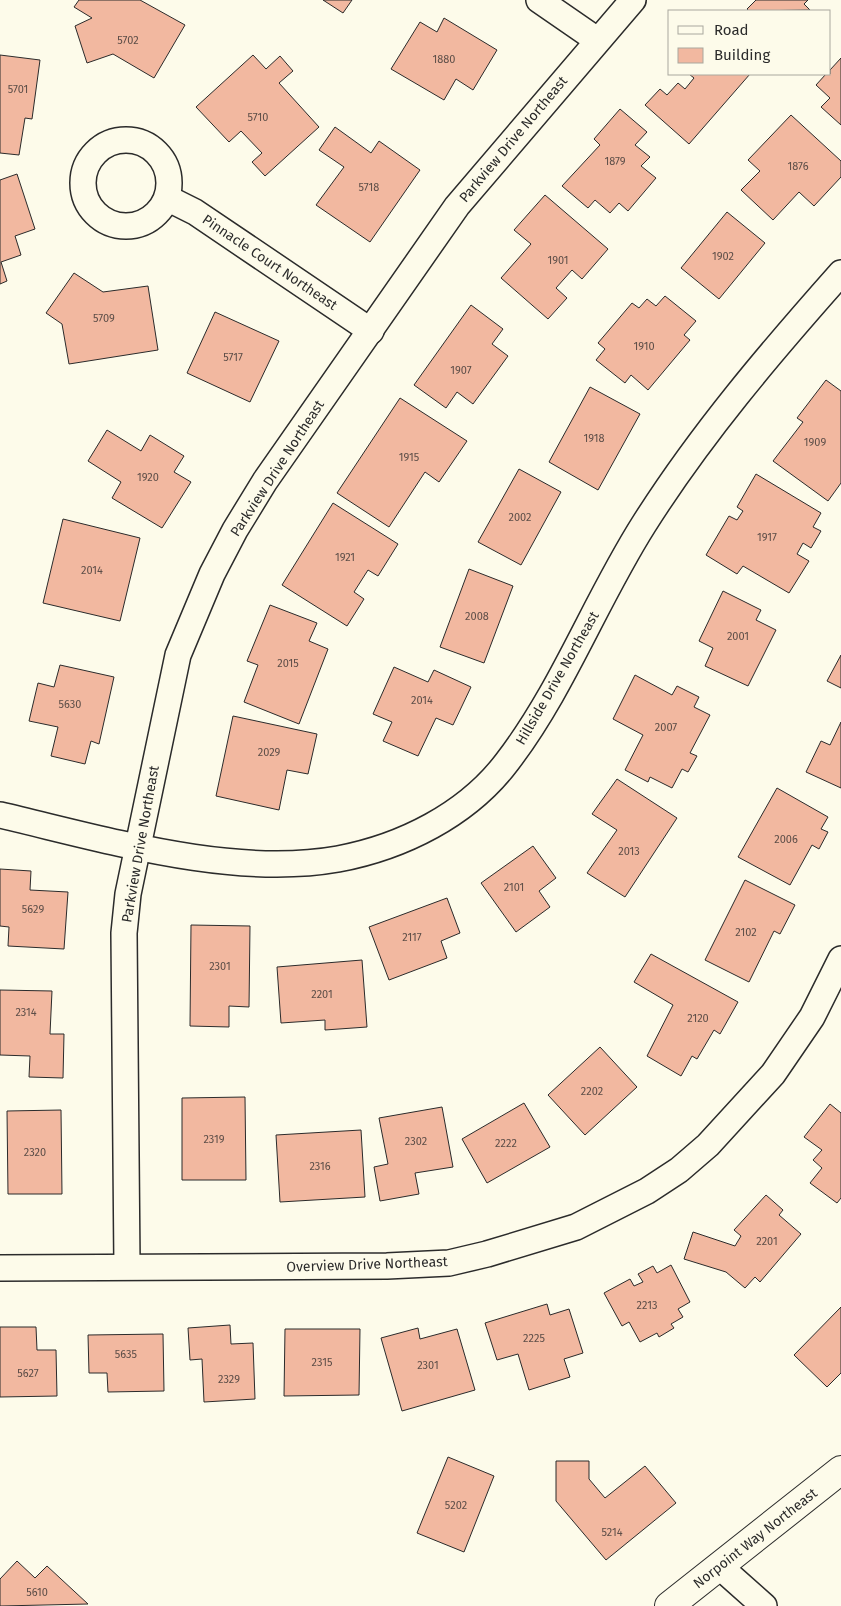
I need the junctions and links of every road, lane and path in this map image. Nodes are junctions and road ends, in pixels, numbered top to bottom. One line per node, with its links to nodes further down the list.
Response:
1 (539, 0): 3 (street)
2 (633, 0): 3 (street, Parkview Drive Northeast)
3 (597, 40): 6 (street, Parkview Drive Northeast)
4 (167, 198): 6 (street, Pinnacle Court Northeast)
5 (841, 273): 8 (street, Hillside Drive Northeast)
6 (371, 330): 8 (street, Parkview Drive Northeast)
7 (0, 815): 8 (street, Hillside Drive Northeast)
8 (140, 847): 10 (street, Parkview Drive Northeast)
9 (841, 959): 10 (street, Overview Drive Northeast)
10 (127, 1266): 11 (street, Overview Drive Northeast)
11 (0, 1268)
12 (841, 1470): 13 (street, Norpoint Way Northeast)
13 (719, 1566): 14 (street, Norpoint Way Northeast); 15 (street); 16 (street)
14 (669, 1606)
15 (744, 1606)
16 (764, 1606)

